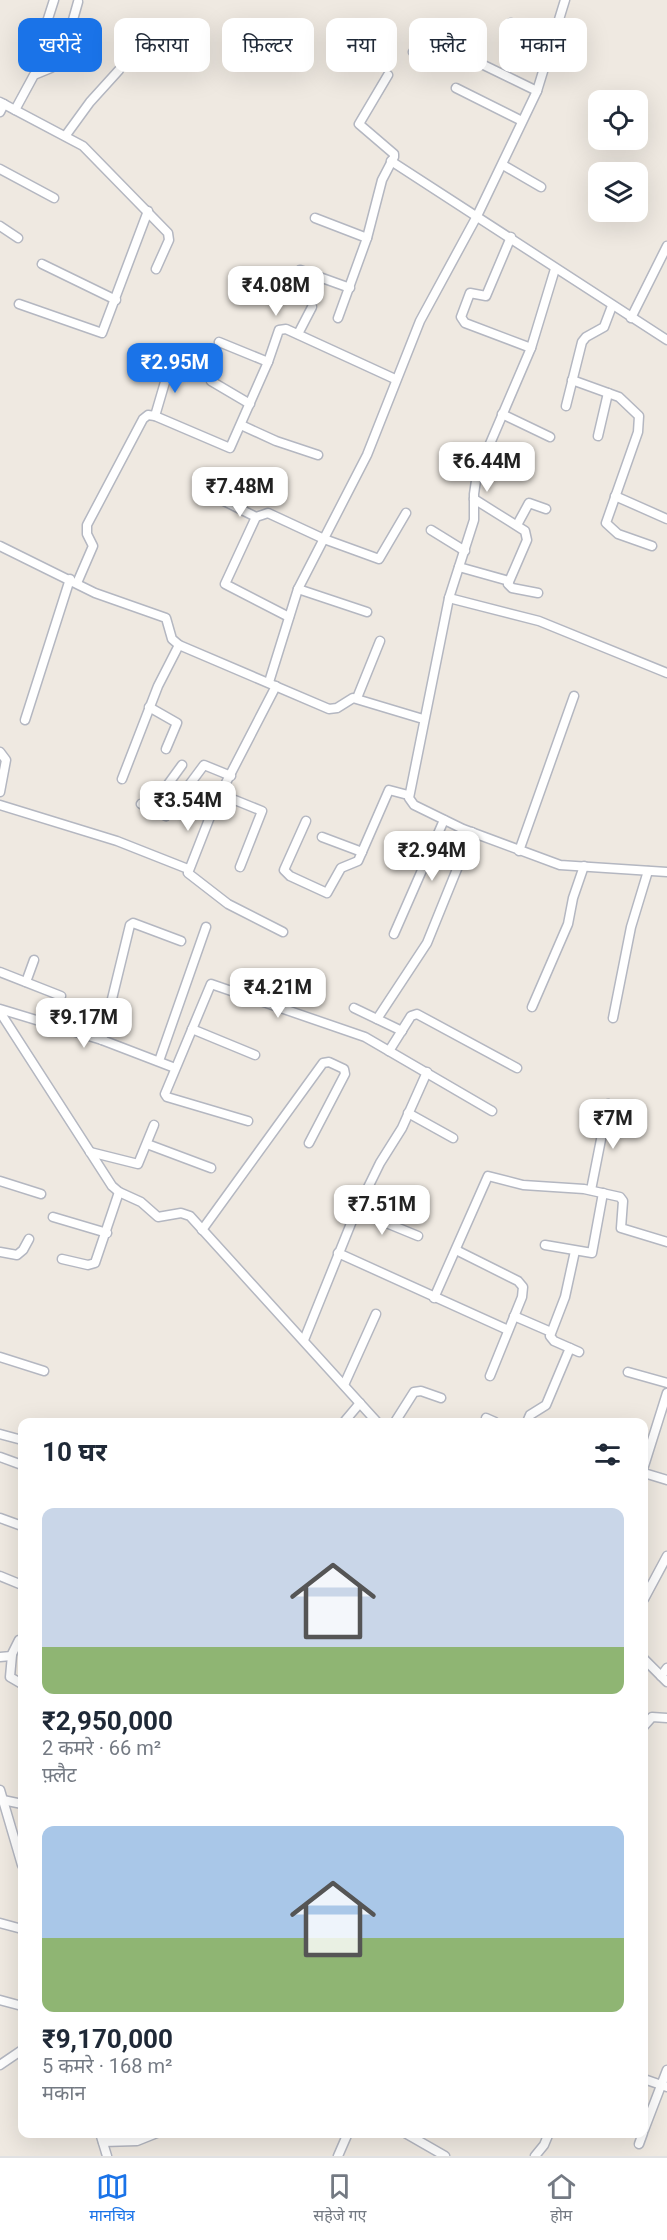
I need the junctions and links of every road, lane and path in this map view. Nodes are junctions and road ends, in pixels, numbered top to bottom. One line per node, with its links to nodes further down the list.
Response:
1 (54, 0): 4 (street)
2 (565, 0): 5 (street)
3 (78, 2): 13 (street)
4 (48, 18)
5 (560, 18)
6 (487, 66): 11 (street)
7 (116, 72): 15 (street)
8 (543, 72): 11 (street)
9 (388, 75): 16 (street)
10 (456, 88): 14 (street)
11 (537, 91): 14 (street)
12 (2, 106): 13 (street)
13 (15, 110): 15 (street)
14 (522, 121): 17 (street)
15 (66, 135): 21 (street)
16 (391, 161): 22 (street); 27 (street)
17 (503, 165): 19 (street); 22 (street)
18 (0, 169): 20 (street)
19 (541, 187)
20 (54, 198)
21 (148, 212): 30 (street); 34 (street)
22 (477, 216): 25 (street); 46 (street)
23 (315, 218): 27 (street)
24 (0, 226): 26 (street)
25 (511, 237): 31 (street); 43 (street)
26 (18, 238)
27 (368, 238): 33 (street)
28 (667, 246): 39 (street)
29 (42, 264): 34 (street)
30 (156, 269)
31 (555, 269): 36 (street); 43 (street)
32 (300, 270): 33 (street)
33 (350, 288): 38 (street)
34 (116, 300): 35 (street)
35 (19, 304)
36 (612, 306): 39 (street); 47 (street)
37 (312, 307): 40 (street)
38 (338, 318)
39 (631, 318): 41 (street)
40 (298, 334): 44 (street); 46 (street)
41 (667, 340)
42 (219, 342): 44 (street)
43 (531, 348): 52 (street)
44 (268, 362): 50 (street)
45 (170, 365): 53 (street)
46 (395, 379): 67 (street)
47 (572, 380): 49 (street); 51 (street)
48 (211, 381): 50 (street)
49 (609, 393): 55 (street); 58 (street)
50 (250, 404): 54 (street)
51 (566, 406)
52 (502, 414): 56 (street); 60 (street)
53 (155, 416): 54 (street); 72 (street)
54 (241, 425): 57 (street)
55 (598, 436)
56 (550, 437)
57 (318, 455)
58 (615, 496): 64 (street); 69 (street)
59 (220, 499): 63 (street)
60 (474, 499): 65 (street); 70 (street)
61 (546, 509): 65 (street)
62 (406, 513): 67 (street)
63 (256, 517): 67 (street); 78 (street)
64 (667, 519)
65 (517, 525): 73 (street)
66 (431, 530): 70 (street)
67 (324, 539): 74 (street)
68 (0, 546): 72 (street)
69 (652, 546)
70 (465, 551): 71 (street)
71 (459, 567): 73 (street); 76 (street)
72 (74, 581): 80 (street); 87 (street)
73 (509, 581): 75 (street)
74 (298, 590): 77 (street); 78 (street)
75 (538, 593)
76 (449, 598): 81 (street); 86 (street)
77 (367, 612)
78 (289, 616): 82 (street)
79 (380, 641): 84 (street)
80 (179, 645): 82 (street); 85 (street)
81 (667, 673)
82 (273, 684): 84 (street); 91 (street)
83 (574, 696): 103 (street)
84 (357, 698): 86 (street)
85 (149, 707): 88 (street); 92 (street)
86 (423, 719): 95 (street)
87 (25, 720)
88 (166, 749)
89 (0, 752): 93 (street)
90 (182, 765): 96 (street)
91 (231, 776): 94 (street); 96 (street)
92 (122, 779)
93 (0, 792)
94 (220, 795): 106 (street); 107 (street)
95 (408, 795): 99 (street); 104 (street)
96 (180, 798): 97 (street)
97 (141, 804)
98 (0, 805): 107 (street)
99 (444, 820): 101 (street); 112 (street)
100 (306, 821): 104 (street)
101 (472, 832): 103 (street); 122 (street)
102 (322, 837): 104 (street)
103 (519, 851): 105 (street)
104 (362, 852)
105 (584, 866): 108 (street); 118 (street)
106 (240, 867)
107 (188, 869): 111 (street)
108 (648, 871): 109 (street); 121 (street)
109 (667, 872)
110 (206, 927): 128 (street)
111 (283, 932)
112 (394, 934)
113 (181, 941): 125 (street)
114 (34, 960): 116 (street)
115 (0, 972): 116 (street)
116 (26, 982): 117 (street)
117 (62, 996)
118 (532, 1007)
119 (354, 1008): 122 (street)
120 (0, 1011): 125 (street); 140 (street)
121 (613, 1018)
122 (377, 1019): 124 (street)
123 (192, 1029): 126 (street); 127 (street); 129 (street)
124 (402, 1031): 126 (street); 130 (street)
125 (102, 1040): 128 (street)
126 (389, 1051): 131 (street)
127 (255, 1055)
128 (159, 1061): 129 (street)
129 (175, 1068): 135 (street)
130 (517, 1068)
131 (427, 1072): 133 (street); 134 (street)
132 (609, 1104): 143 (street)
133 (492, 1111)
134 (408, 1113): 137 (street); 147 (street)
135 (248, 1121)
136 (154, 1125): 139 (street)
137 (453, 1138)
138 (309, 1143): 149 (street)
139 (147, 1144): 140 (street); 141 (street)
140 (90, 1152): 144 (street)
141 (211, 1168)
142 (0, 1180): 146 (street)
143 (591, 1190): 145 (street); 155 (street)
144 (119, 1192): 149 (street); 150 (street)
145 (603, 1193): 153 (street); 156 (street)
146 (42, 1194)
147 (357, 1211): 151 (street); 158 (street)
148 (53, 1217): 150 (street)
149 (202, 1230): 165 (street)
150 (106, 1233): 159 (street)
151 (418, 1236)
152 (29, 1239): 157 (street)
153 (667, 1242)
154 (545, 1245): 156 (street)
155 (456, 1250): 160 (street); 162 (street)
156 (575, 1251): 164 (street)
157 (0, 1252)
158 (338, 1253): 160 (street); 165 (street)
159 (62, 1259)
160 (434, 1298): 163 (street)
161 (376, 1314): 173 (street)
162 (514, 1316): 163 (street); 164 (street)
163 (508, 1330): 171 (street)
164 (551, 1332): 166 (street)
165 (304, 1340): 173 (street)
166 (570, 1348): 167 (street); 180 (street)
167 (579, 1352)
168 (0, 1358): 169 (street)
169 (44, 1371)
170 (628, 1372): 172 (street)
171 (490, 1376)
172 (667, 1383)
173 (344, 1385): 176 (street)
174 (667, 1393): 183 (street)
175 (441, 1398): 179 (street)
176 (360, 1403): 177 (street); 178 (street)
177 (347, 1418)
178 (373, 1418)
179 (398, 1418)
180 (528, 1418)
181 (0, 1434): 182 (street)
182 (18, 1439)
183 (648, 1453)
184 (0, 1457): 185 (street)
185 (18, 1464)
186 (648, 1474): 187 (street)
187 (667, 1480)
188 (0, 1518): 189 (street)
189 (18, 1525)
190 (667, 1556): 193 (street)
191 (0, 1576): 192 (street)
192 (18, 1583)
193 (648, 1592)
194 (18, 1643): 195 (street)
195 (12, 1655): 196 (street); 200 (street)
196 (0, 1657)
197 (648, 1663): 199 (street)
198 (667, 1668): 199 (street)
199 (664, 1679)
200 (18, 1682)
201 (667, 1718): 202 (street)
202 (648, 1722)
203 (0, 1790): 204 (street)
204 (3, 1800): 205 (street); 206 (street)
205 (18, 1803)
206 (18, 1851)
207 (0, 1923): 208 (street)
208 (18, 1928)
209 (0, 2000): 210 (street)
210 (18, 2005)
211 (18, 2053): 212 (street)
212 (0, 2065)
213 (667, 2070): 215 (street)
214 (648, 2080): 215 (street)
215 (664, 2086): 216 (street)
216 (648, 2121)
217 (102, 2138): 223 (street)
218 (144, 2138): 223 (street)
219 (346, 2138): 226 (street)
220 (414, 2138): 227 (street)
221 (546, 2138): 228 (street)
222 (641, 2138): 224 (street)
223 (103, 2142): 225 (street)
224 (639, 2144)
225 (107, 2156)
226 (338, 2156)
227 (445, 2156)
228 (535, 2156)

